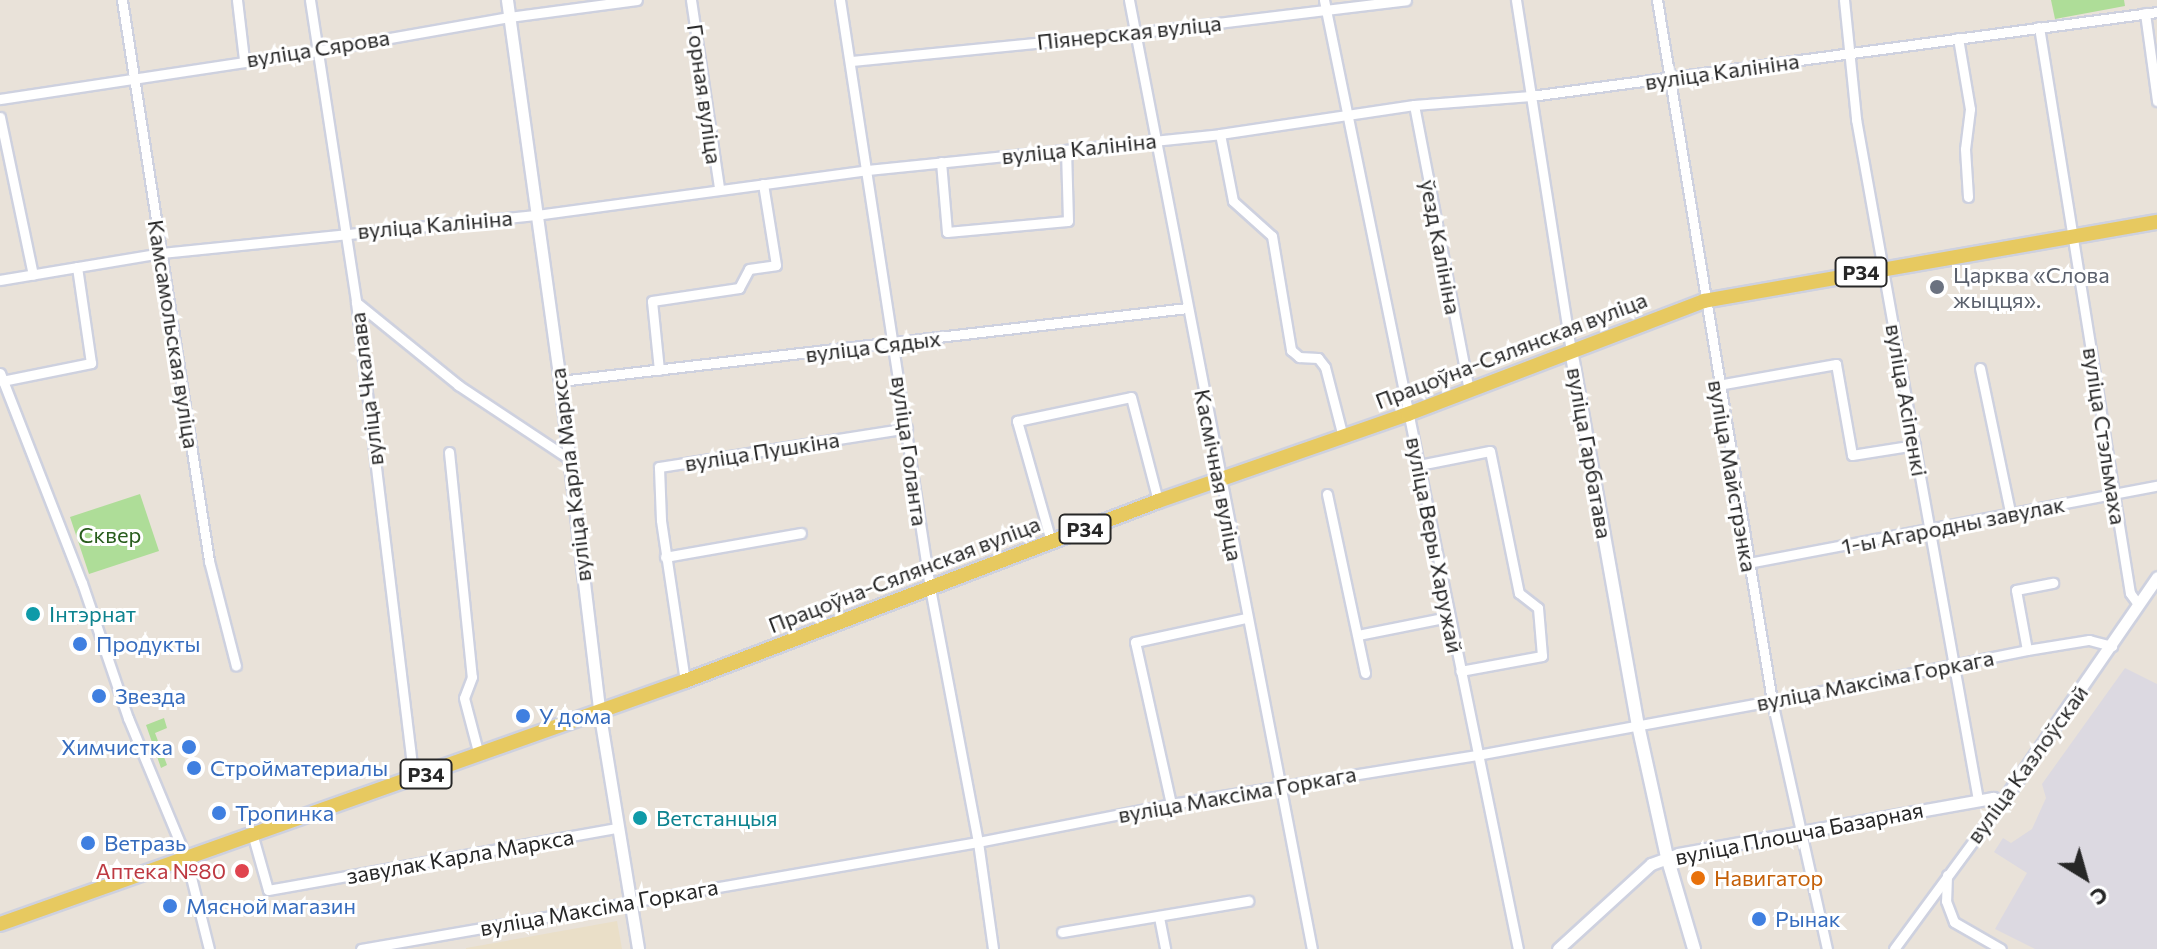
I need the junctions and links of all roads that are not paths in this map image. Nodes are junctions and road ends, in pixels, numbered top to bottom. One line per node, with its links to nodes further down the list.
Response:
1 (122, 0): 24 (street, Камсамольская вуліца)
2 (237, 0): 22 (street)
3 (310, 0): 20 (street, вуліца Чкалава)
4 (507, 0): 16 (street, вуліца Карла Маркса)
5 (637, 0): 16 (street, вуліца Сярова)
6 (691, 0): 38 (street, Горная вуліца)
7 (840, 0): 23 (street, вуліца Голанта)
8 (1129, 0): 18 (street, Касмічная вуліца)
9 (1406, 0): 13 (street, Піянерская вуліца)
10 (1516, 0): 26 (street, вуліца Гарбатава)
11 (1657, 0): 25 (street, вуліца Майстрэнка)
12 (1844, 0): 21 (street, вуліца Асіпенкі)
13 (1324, 5): 18 (street, Піянерская вуліца); 30 (street, вуліца Веры Харужай)
14 (2157, 12): 15 (street, вуліца Калініна)
15 (2145, 13): 17 (street, вуліца Калініна); 28 (street)
16 (509, 17): 20 (street, вуліца Сярова); 40 (street, вуліца Карла Маркса)
17 (2039, 27): 19 (street, вуліца Калініна); 43 (street, вуліца Стэльмаха)
18 (1135, 33): 23 (street, Піянерская вуліца); 33 (street, Касмічная вуліца)
19 (1958, 38): 21 (street, вуліца Калініна); 39 (street)
20 (316, 51): 22 (street, вуліца Сярова); 42 (street, вуліца Чкалава)
21 (1850, 54): 25 (street, вуліца Калініна); 46 (street, вуліца Асіпенкі)
22 (244, 60): 24 (street, вуліца Сярова)
23 (851, 61): 36 (street, вуліца Голанта)
24 (136, 78): 27 (street, вуліца Сярова); 44 (street, Камсамольская вуліца)
25 (1670, 78): 26 (street, вуліца Калініна); 49 (street, вуліца Майстрэнка)
26 (1531, 96): 29 (street, вуліца Калініна); 53 (street, вуліца Гарбатава)
27 (0, 99)
28 (2157, 101)
29 (1414, 105): 30 (street, вуліца Калініна); 59 (street, ўезд Калініна)
30 (1345, 115): 32 (street, вуліца Калініна); 60 (street, вуліца Веры Харужай)
31 (0, 117): 47 (street)
32 (1220, 134): 33 (street, вуліца Калініна); 62 (street)
33 (1155, 139): 34 (street, вуліца Калініна); 51 (street, Касмічная вуліца)
34 (1066, 150): 35 (street, вуліца Калініна); 35 (street)
35 (941, 162): 36 (street, вуліца Калініна)
36 (867, 170): 37 (street, вуліца Калініна); 52 (street, вуліца Голанта)
37 (763, 184): 38 (street, вуліца Калініна); 55 (street)
38 (719, 188): 40 (street, вуліца Калініна)
39 (1968, 197)
40 (536, 215): 42 (street, вуліца Калініна); 57 (street, вуліца Карла Маркса)
41 (2157, 222): 43 (main road, Працоўна-Сялянская вуліца / Р34)
42 (343, 232): 44 (street, вуліца Калініна); 50 (street, вуліца Чкалава)
43 (2072, 235): 46 (main road, Працоўна-Сялянская вуліца / Р34); 70 (street, вуліца Стэльмаха)
44 (161, 253): 45 (street, вуліца Калініна); 88 (street, Камсамольская вуліца)
45 (77, 267): 47 (street, вуліца Калініна); 56 (street)
46 (1884, 267): 49 (main road, Працоўна-Сялянская вуліца / Р34); 63 (street, вуліца Асіпенкі)
47 (33, 275): 48 (street, вуліца Калініна)
48 (0, 280)
49 (1704, 301): 53 (main road, Працоўна-Сялянская вуліца / Р34); 58 (street, вуліца Майстрэнка)
50 (356, 302): 65 (street); 97 (street, вуліца Чкалава)
51 (1187, 308): 52 (street, вуліца Сядых); 67 (street, Касмічная вуліца)
52 (895, 343): 55 (street, вуліца Сядых); 61 (street, вуліца Голанта)
53 (1571, 350): 59 (main road, Працоўна-Сялянская вуліца / Р34); 94 (main road, вуліца Гарбатава)
54 (1980, 368): 72 (street)
55 (659, 370): 57 (street, вуліца Сядых)
56 (1, 377): 106 (street)
57 (560, 381): 65 (street, вуліца Карла Маркса)
58 (1718, 385): 63 (street); 77 (street, вуліца Майстрэнка)
59 (1469, 390): 60 (main road, Працоўна-Сялянская вуліца / Р34)
60 (1408, 414): 62 (main road, Працоўна-Сялянская вуліца / Р34); 66 (street, вуліца Веры Харужай)
61 (907, 428): 76 (street, вуліца Пушкіна); 80 (street, вуліца Голанта)
62 (1343, 437): 67 (main road, Працоўна-Сялянская вуліца / Р34)
63 (1915, 445): 73 (street, вуліца Асіпенкі)
64 (449, 452): 95 (street)
65 (568, 458): 93 (street, вуліца Карла Маркса)
66 (1419, 465): 82 (street, вуліца Веры Харужай); 89 (street)
67 (1221, 479): 71 (main road, Працоўна-Сялянская вуліца / Р34); 83 (street, Касмічная вуліца)
68 (2157, 486): 70 (street, 1-ы Агародны завулак)
69 (1327, 494): 84 (street)
70 (2114, 494): 72 (street, 1-ы Агародны завулак); 81 (street, вуліца Стэльмаха)
71 (1158, 501): 75 (main road, Працоўна-Сялянская вуліца / Р34); 75 (street)
72 (2011, 516): 73 (street, 1-ы Агародны завулак)
73 (1930, 530): 77 (street, 1-ы Агародны завулак); 87 (street, вуліца Асіпенкі)
74 (801, 533): 76 (street)
75 (1051, 541): 80 (main road, Працоўна-Сялянская вуліца / Р34)
76 (665, 557): 91 (street, вуліца Пушкіна)
77 (1748, 563): 92 (street, вуліца Майстрэнка)
78 (2157, 577): 81 (street, вуліца Казлоўскай)
79 (2053, 583): 86 (street)
80 (930, 588): 91 (main road, Працоўна-Сялянская вуліца / Р34); 105 (street, вуліца Голанта)
81 (2138, 604): 85 (street, вуліца Казлоўскай)
82 (1448, 617): 84 (street); 89 (street, вуліца Веры Харужай)
83 (1246, 618): 98 (street, Касмічная вуліца); 101 (street)
84 (1358, 635): 90 (street)
85 (2112, 646): 86 (street, вуліца Максіма Горкага); 100 (street, вуліца Казлоўскай)
86 (2027, 650): 87 (street, вуліца Максіма Горкага)
87 (1955, 665): 92 (street, вуліца Максіма Горкага); 99 (street, вуліца Асіпенкі)
88 (236, 666)
89 (1460, 671): 96 (street, вуліца Веры Харужай)
90 (1365, 673)
91 (685, 681): 93 (main road, Працоўна-Сялянская вуліца / Р34)
92 (1772, 701): 94 (street, вуліца Максіма Горкага); 103 (street, вуліца Майстрэнка)
93 (599, 710): 95 (main road, Працоўна-Сялянская вуліца / Р34); 102 (street, вуліца Карла Маркса)
94 (1638, 725): 96 (street, вуліца Максіма Горкага); 107 (main road, вуліца Гарбатава)
95 (479, 755): 97 (main road, Працоўна-Сялянская вуліца / Р34)
96 (1477, 755): 98 (street, вуліца Максіма Горкага); 121 (street, вуліца Веры Харужай)
97 (414, 779): 104 (main road, Працоўна-Сялянская вуліца / Р34)
98 (1282, 786): 101 (street, вуліца Максіма Горкага); 120 (street, Касмічная вуліца)
99 (1978, 800): 100 (street, вуліца Плошча Базарная); 103 (street, вуліца Плошча Базарная)
100 (2002, 802): 108 (street, вуліца Казлоўскай)
101 (1171, 804): 105 (street, вуліца Максіма Горкага)
102 (616, 828): 104 (street, завулак Карла Маркса); 109 (street, вуліца Карла Маркса)
103 (1799, 831): 107 (street, вуліца Плошча Базарная); 124 (street, вуліца Майстрэнка)
104 (252, 833): 106 (main road, Працоўна-Сялянская вуліца / Р34)
105 (978, 842): 109 (street, вуліца Максіма Горкага); 118 (street, вуліца Голанта)
106 (186, 857): 112 (main road, Працоўна-Сялянская вуліца / Р34); 115 (street)
107 (1667, 857): 122 (street, вуліца Плошча Базарная); 123 (main road, вуліца Гарбатава)
108 (1947, 875): 125 (street, вуліца Казлоўскай); 126 (street)
109 (629, 901): 114 (street, вуліца Максіма Горкага); 117 (street, вуліца Карла Маркса)
110 (1248, 901): 111 (street)
111 (1159, 917): 113 (street); 119 (street)
112 (0, 924)
113 (1062, 932)
114 (378, 947): 116 (street, вуліца Максіма Горкага)
115 (209, 949)
116 (361, 949)
117 (638, 949)
118 (993, 949)
119 (1165, 949)
120 (1312, 949)
121 (1518, 949)
122 (1558, 949)
123 (1694, 949)
124 (1827, 949)
125 (1894, 949)
126 (2001, 949)

